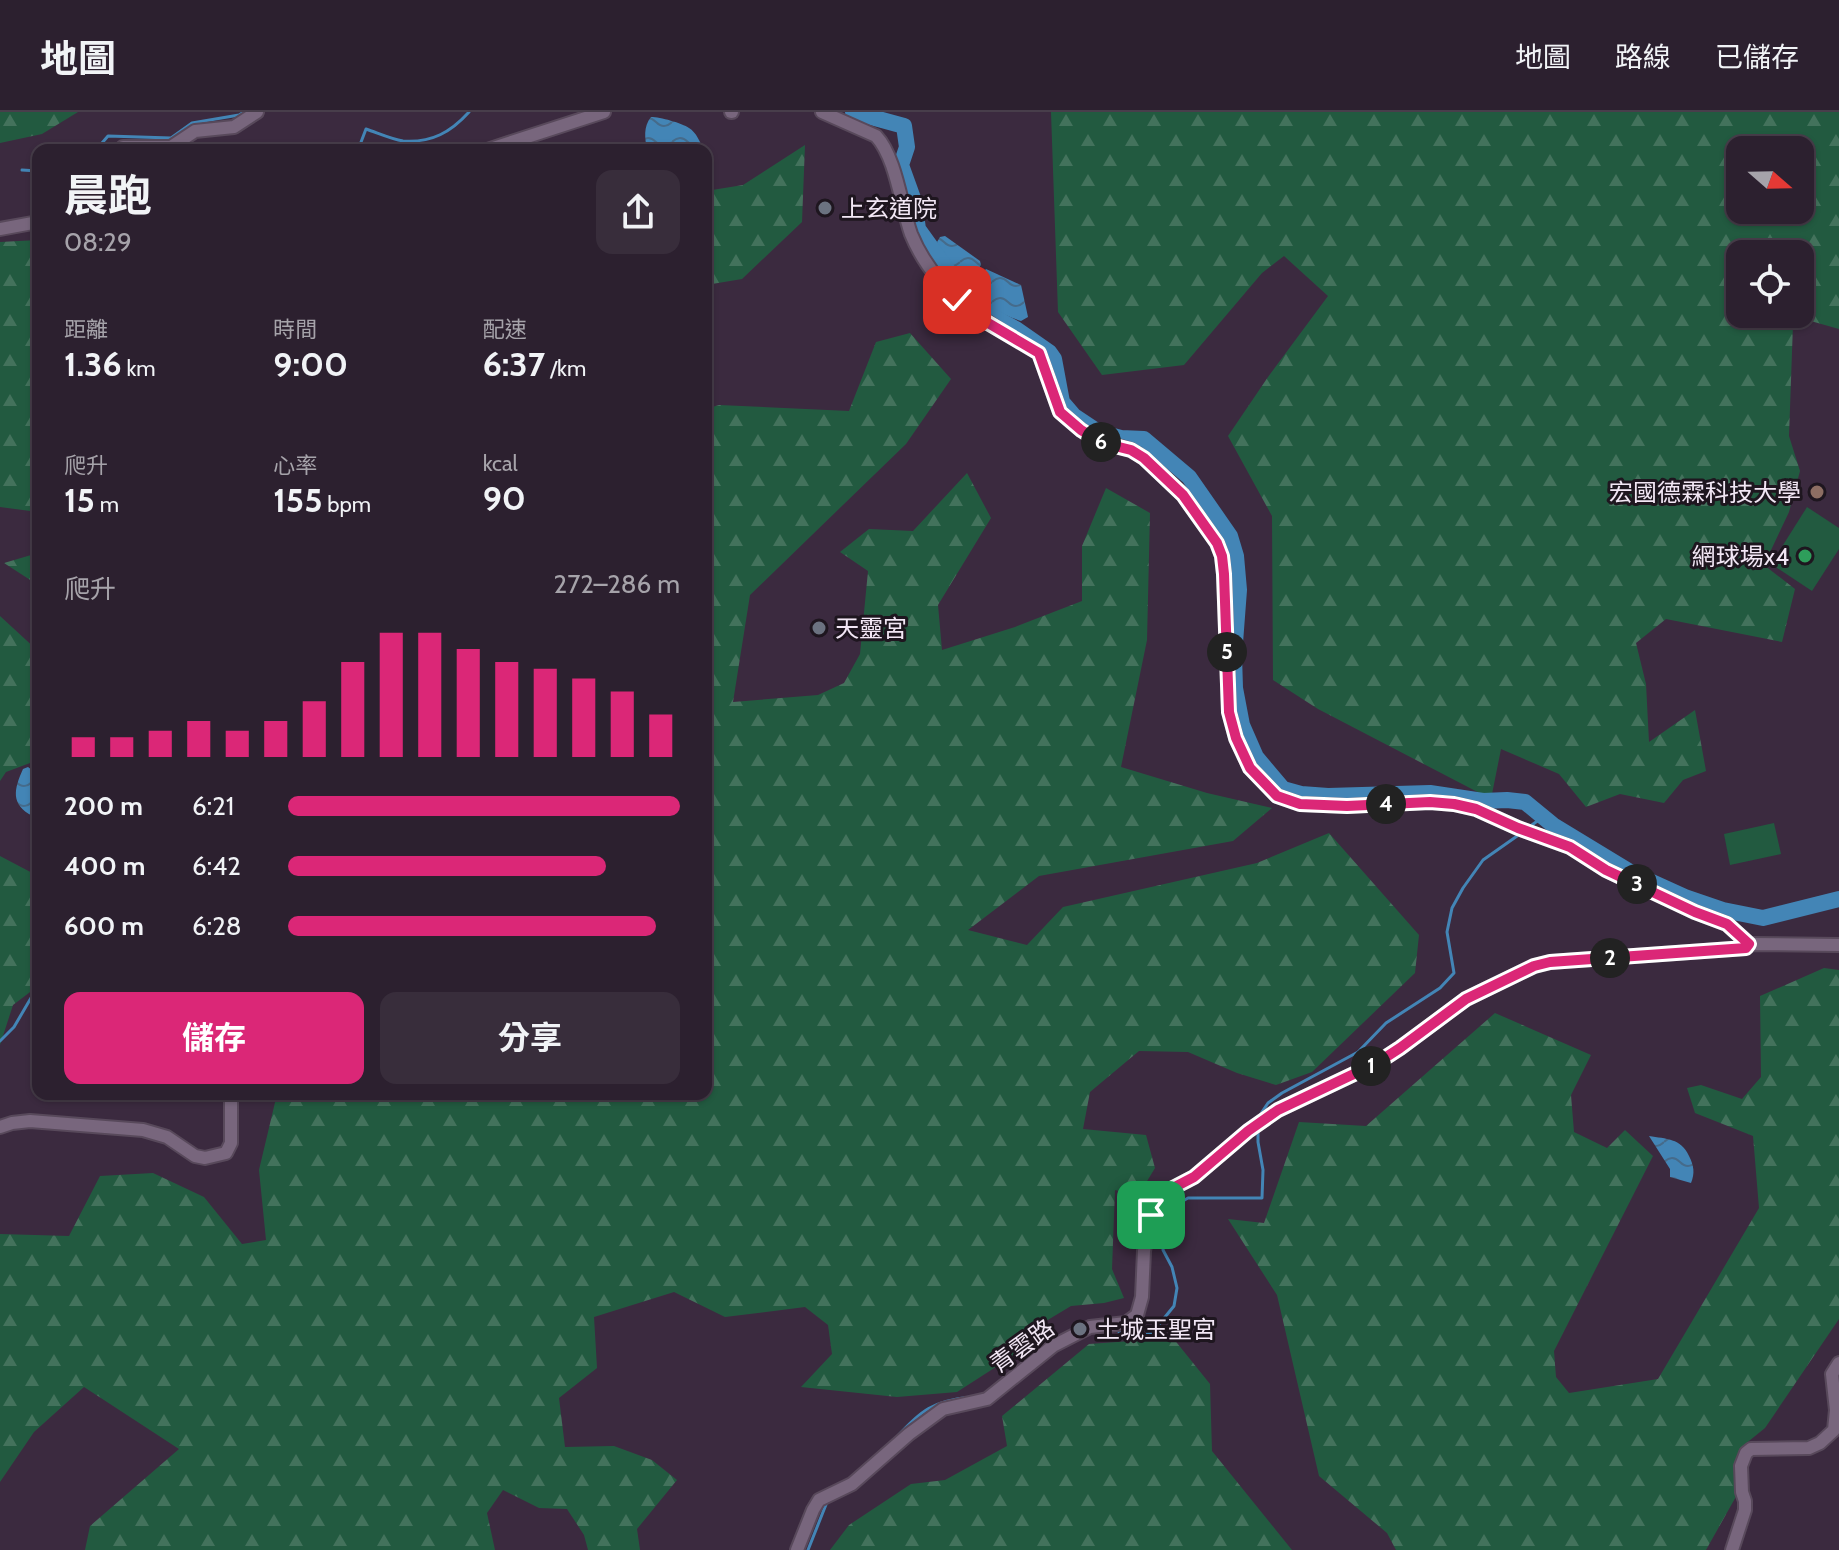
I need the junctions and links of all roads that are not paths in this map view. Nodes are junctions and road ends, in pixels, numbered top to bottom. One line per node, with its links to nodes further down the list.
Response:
1 (257, 112): 4 (street)
2 (604, 112): 5 (street)
3 (822, 112): 8 (street)
4 (176, 144)
5 (505, 144)
6 (32, 223): 7 (street)
7 (0, 229)
8 (1749, 944): 9 (street, 青雲路); 13 (street, 青雲路)
9 (1839, 945)
10 (231, 1100): 11 (street)
11 (0, 1127)
12 (1839, 1363): 14 (street)
13 (797, 1550)
14 (1732, 1550)

